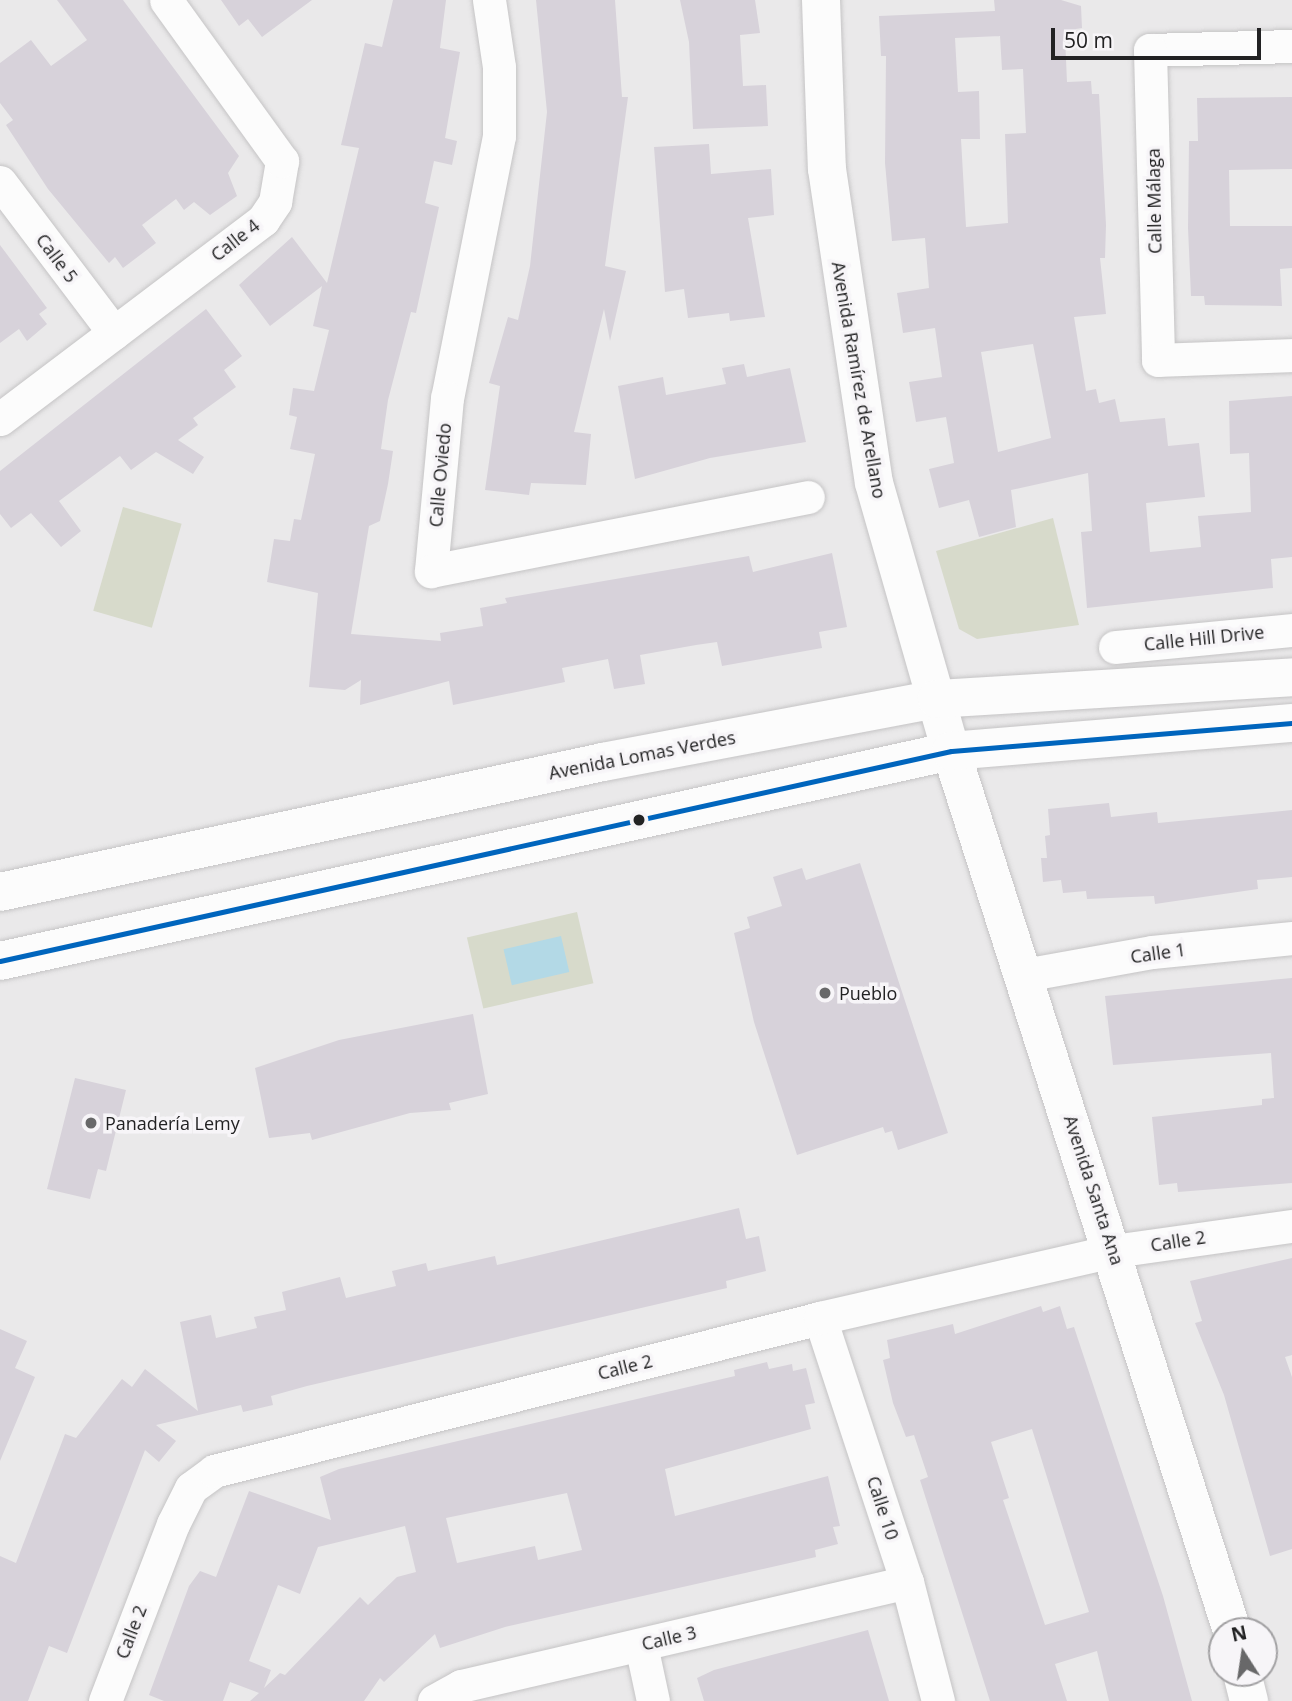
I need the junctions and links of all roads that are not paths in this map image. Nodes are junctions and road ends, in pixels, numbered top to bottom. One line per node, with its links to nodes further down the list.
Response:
1 (166, 0): 6 (street, Calle 4)
2 (489, 0): 9 (street, Calle Oviedo)
3 (821, 0): 13 (main road, Avenida Ramírez de Arellano)
4 (1292, 46): 7 (street, Calle Málaga)
5 (0, 182): 6 (street, Calle 5)
6 (114, 333): 8 (street, Calle 4)
7 (1292, 355)
8 (0, 419)
9 (808, 497)
10 (1292, 629): 11 (street, Calle Hill Drive)
11 (1115, 647)
12 (1292, 677): 13 (main road, Avenida Lomas Verdes)
13 (937, 699): 15 (main road, Avenida Ramírez de Arellano); 16 (main road, Avenida Lomas Verdes)
14 (1292, 723): 15 (main road)
15 (951, 751): 18 (main road); 19 (main road, Avenida Santa Ana)
16 (0, 892)
17 (1292, 938): 19 (street, Calle 1)
18 (0, 961)
19 (1024, 975): 21 (main road, Avenida Santa Ana)
20 (1292, 1226): 21 (street, Calle 2)
21 (1113, 1251): 22 (street, Calle 2); 24 (main road, Avenida Santa Ana)
22 (820, 1318): 23 (street, Calle 10); 26 (street, Calle 2)
23 (907, 1583): 25 (street, Calle 3); 29 (street, Calle 10)
24 (1229, 1617)
25 (641, 1645): 27 (street, Calle 3); 28 (street)
26 (105, 1701)
27 (434, 1701)
28 (653, 1701)
29 (938, 1701)

